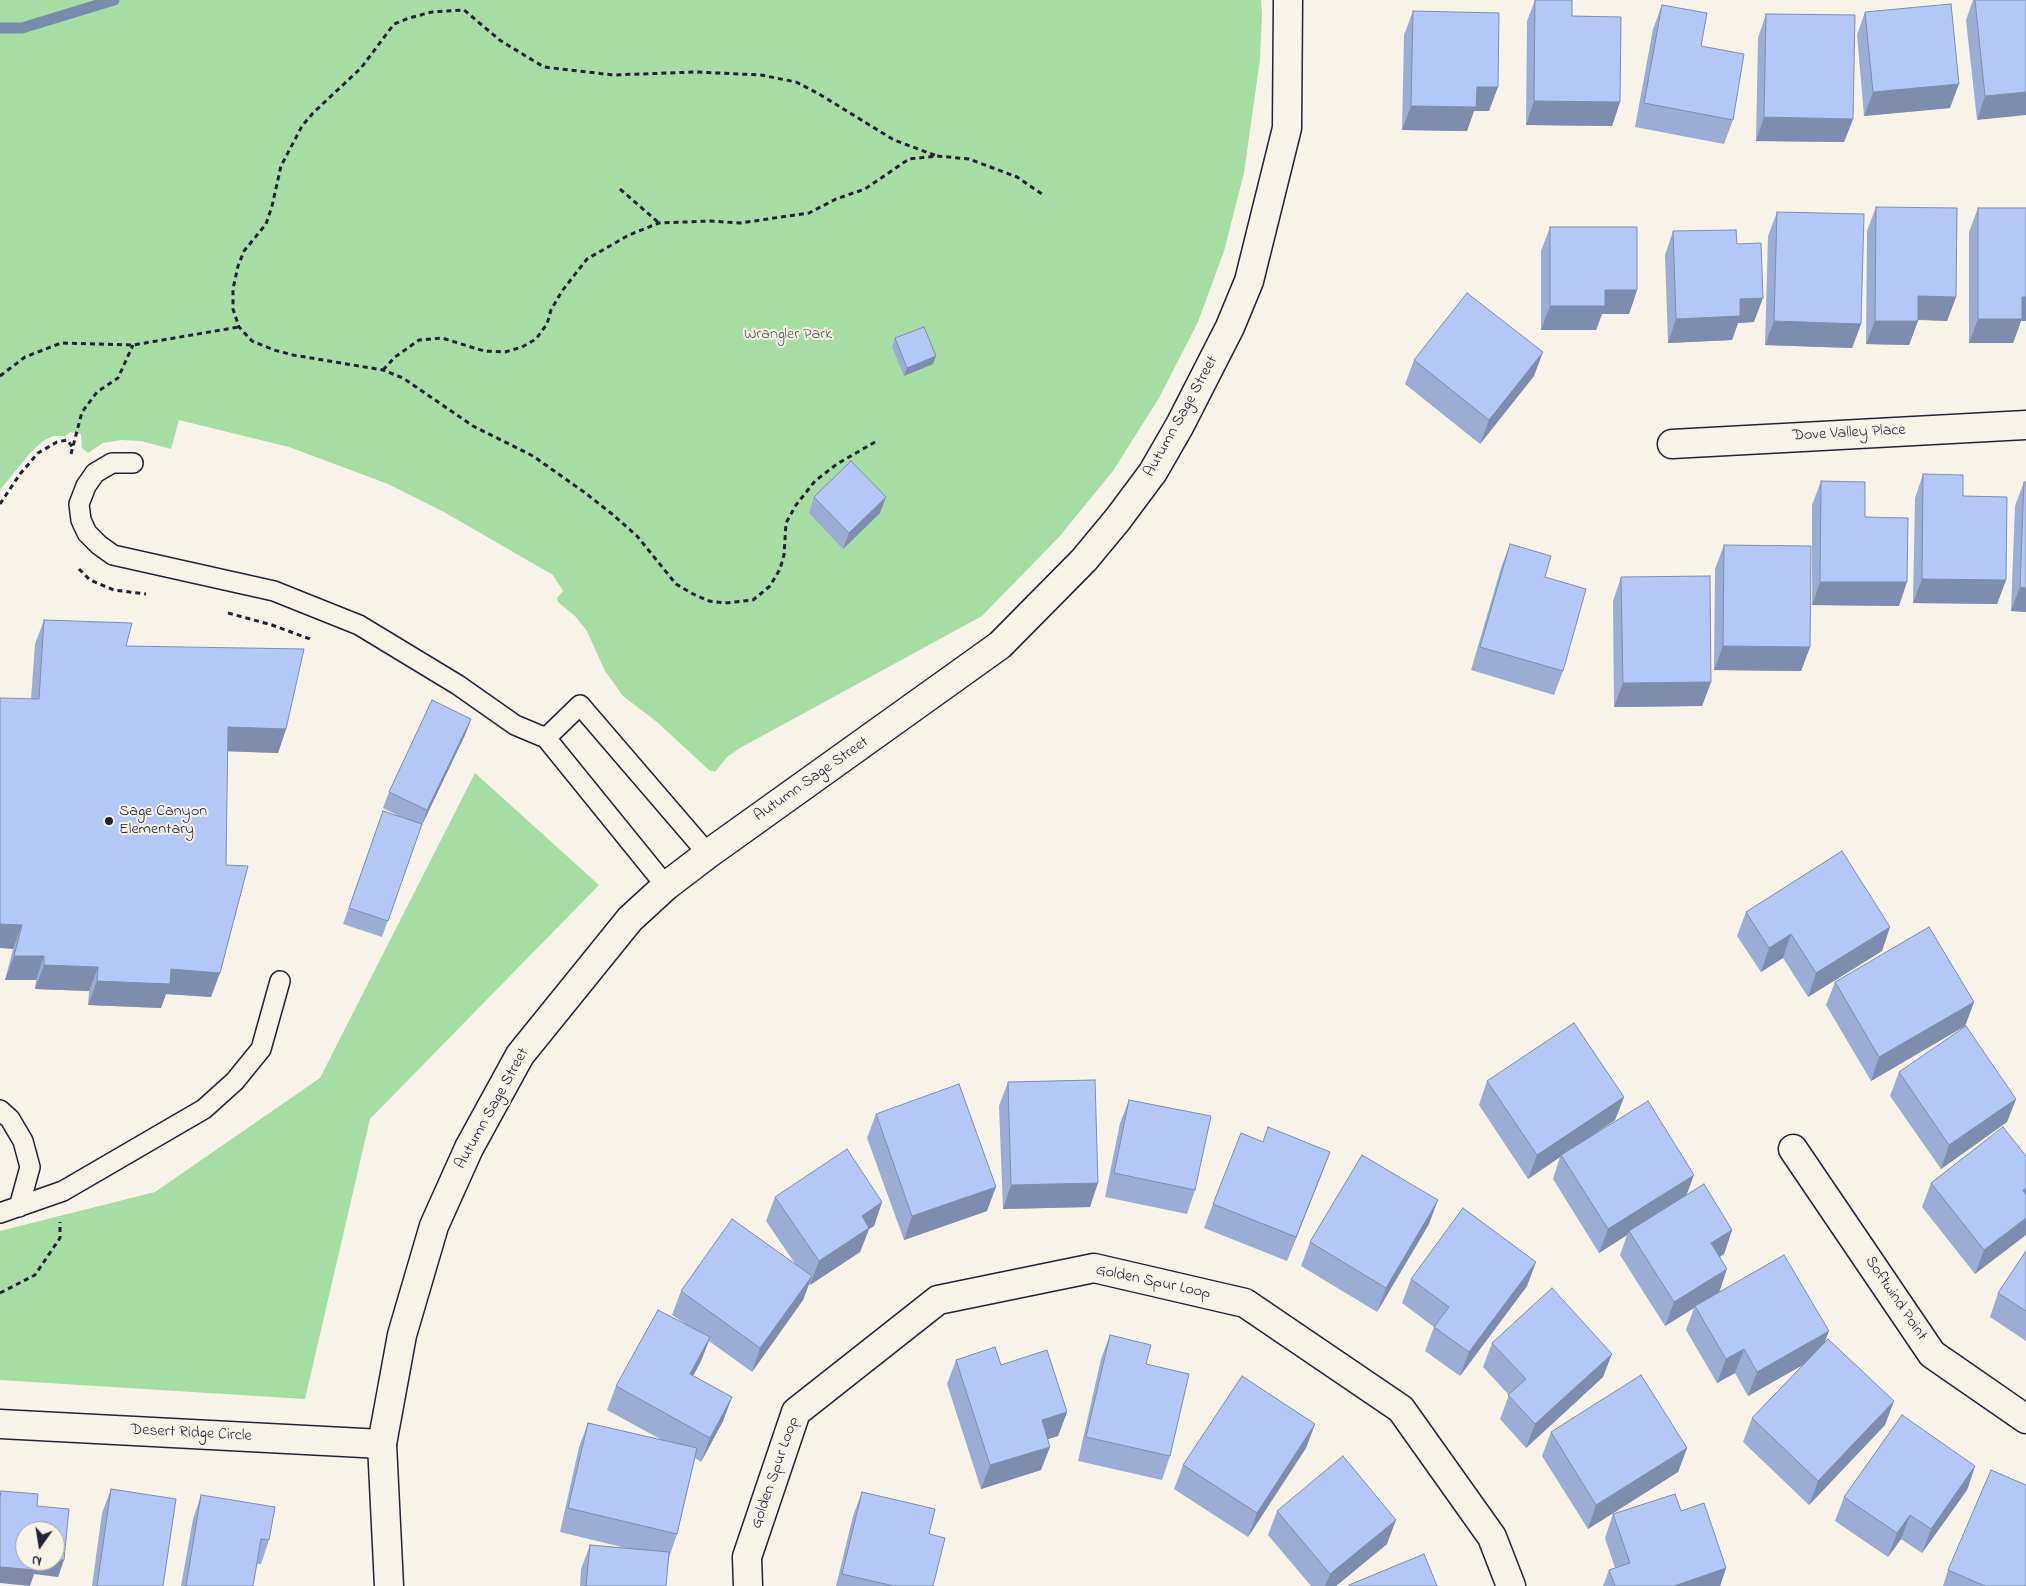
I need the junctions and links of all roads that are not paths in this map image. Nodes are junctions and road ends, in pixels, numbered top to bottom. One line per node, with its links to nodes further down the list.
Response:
1 (1288, 0): 6 (street, Autumn Sage Street)
2 (2026, 425): 3 (street, Dove Valley Place)
3 (1672, 444)
4 (133, 463): 5 (lane)
5 (546, 738): 6 (lane); 7 (lane)
6 (708, 854): 7 (street, Autumn Sage Street)
7 (666, 886): 15 (street, Autumn Sage Street)
8 (280, 981): 11 (lane)
9 (0, 1110): 11 (lane)
10 (1793, 1150): 13 (street, Softwind Point)
11 (19, 1207): 12 (lane)
12 (0, 1213)
13 (2026, 1420)
14 (0, 1424): 15 (street, Desert Ridge Circle)
15 (382, 1444): 16 (street, Autumn Sage Street)
16 (389, 1586)
17 (748, 1586): 18 (street, Golden Spur Loop)
18 (1510, 1586)

